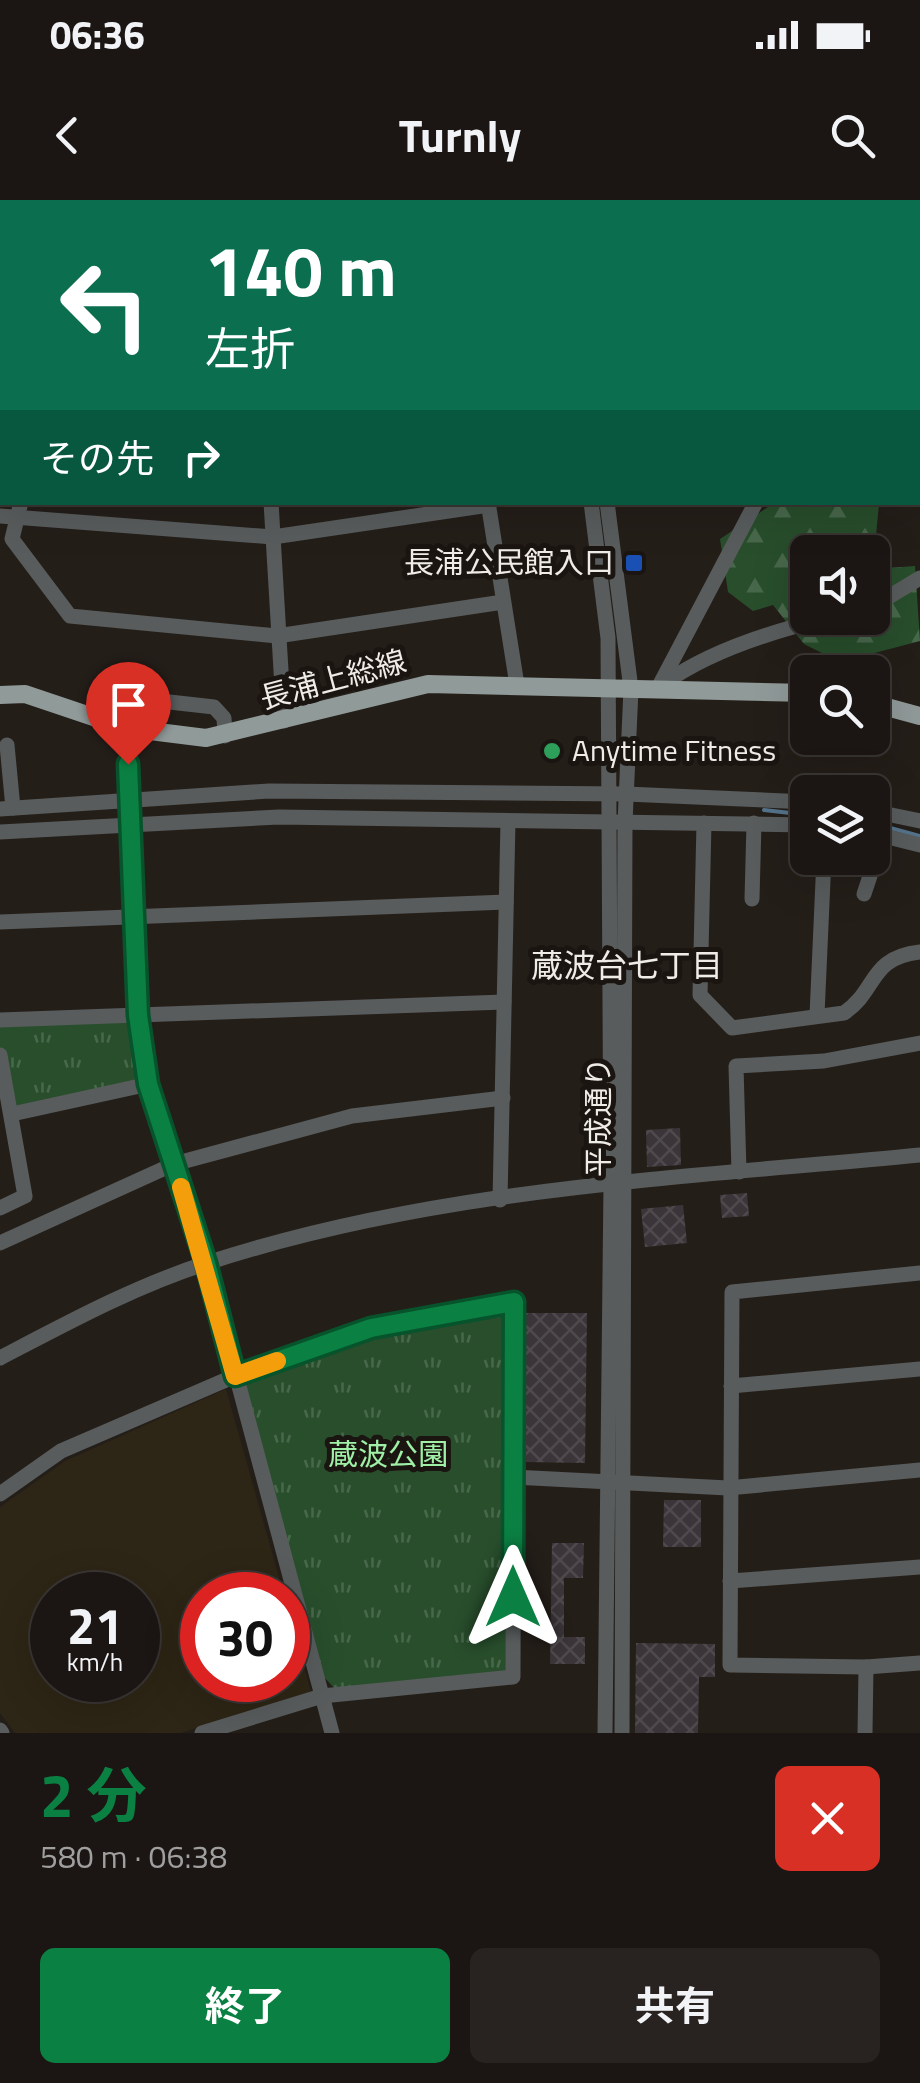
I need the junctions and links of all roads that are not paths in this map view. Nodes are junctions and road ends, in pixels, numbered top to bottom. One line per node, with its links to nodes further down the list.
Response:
1 (270, 505): 9 (street)
2 (482, 505): 9 (street)
3 (489, 505): 12 (street)
4 (591, 505): 18 (street, 平成通り)
5 (607, 505): 17 (street, 平成通り)
6 (754, 505): 16 (street)
7 (20, 509): 8 (street); 9 (street); 14 (street)
8 (0, 516)
9 (273, 537): 14 (street)
10 (920, 578): 11 (street)
11 (890, 596)
12 (503, 602): 14 (street); 15 (street)
13 (790, 627): 16 (street)
14 (277, 636): 25 (street)
15 (517, 685): 18 (main road, 長浦上総線); 25 (main road, 長浦上総線)
16 (658, 688): 17 (main road, 長浦上総線); 19 (main road, 長浦上総線)
17 (631, 689): 18 (main road, 長浦上総線); 31 (street, 平成通り)
18 (607, 690): 30 (street, 平成通り)
19 (790, 692)
20 (0, 694): 26 (main road, 長浦上総線)
21 (125, 697): 22 (street)
22 (156, 700): 27 (street); 28 (street)
23 (890, 707): 24 (main road)
24 (920, 716)
25 (284, 721): 28 (main road, 長浦上総線)
26 (126, 728): 27 (main road, 長浦上総線); 32 (street)
27 (149, 732): 28 (main road, 長浦上総線)
28 (225, 736)
29 (7, 745): 34 (street)
30 (609, 794): 31 (street); 32 (street); 38 (street, 平成通り)
31 (626, 794): 33 (street); 38 (street, 平成通り)
32 (129, 801): 34 (street); 42 (street)
33 (790, 801)
34 (6, 808)
35 (890, 814): 37 (street)
36 (508, 821): 38 (street); 42 (street); 50 (street)
37 (920, 821)
38 (618, 823): 39 (street); 66 (street, 平成通り)
39 (704, 823): 40 (street); 56 (street)
40 (754, 823): 41 (street); 49 (street)
41 (790, 824)
42 (129, 828): 43 (street); 51 (street)
43 (0, 832)
44 (890, 837): 45 (street)
45 (920, 845)
46 (823, 875): 56 (street)
47 (868, 875): 48 (street)
48 (864, 894)
49 (752, 899)
50 (506, 902): 51 (street); 54 (street)
51 (133, 917): 52 (street); 55 (street)
52 (0, 922)
53 (920, 952): 56 (street)
54 (504, 1002): 55 (street); 61 (street)
55 (138, 1015): 57 (street); 60 (street)
56 (817, 1016)
57 (0, 1020)
58 (920, 1043): 65 (street)
59 (0, 1055): 62 (street)
60 (148, 1084): 62 (street); 64 (street)
61 (503, 1098): 64 (street); 67 (street)
62 (12, 1114): 68 (street)
63 (920, 1156): 65 (street)
64 (174, 1164): 69 (street); 70 (street)
65 (739, 1172): 66 (street)
66 (619, 1183): 67 (street); 78 (street, 平成通り)
67 (500, 1200): 70 (street)
68 (0, 1208)
69 (0, 1243)
70 (206, 1263): 72 (street); 74 (street)
71 (920, 1273): 75 (street)
72 (0, 1358)
73 (920, 1369): 75 (street)
74 (235, 1376): 77 (street); 80 (street); 85 (street)
75 (731, 1386): 79 (street)
76 (920, 1470): 79 (street)
77 (513, 1477): 78 (street); 85 (street)
78 (616, 1480): 79 (street); 88 (street, 平成通り); 89 (street, 平成通り)
79 (728, 1488): 82 (street)
80 (0, 1494)
81 (920, 1567): 82 (street)
82 (730, 1581): 84 (street)
83 (920, 1663): 84 (street)
84 (866, 1667): 90 (street)
85 (322, 1696): 86 (street); 87 (street)
86 (202, 1733)
87 (332, 1733)
88 (606, 1733)
89 (622, 1733)
90 (865, 1733)

